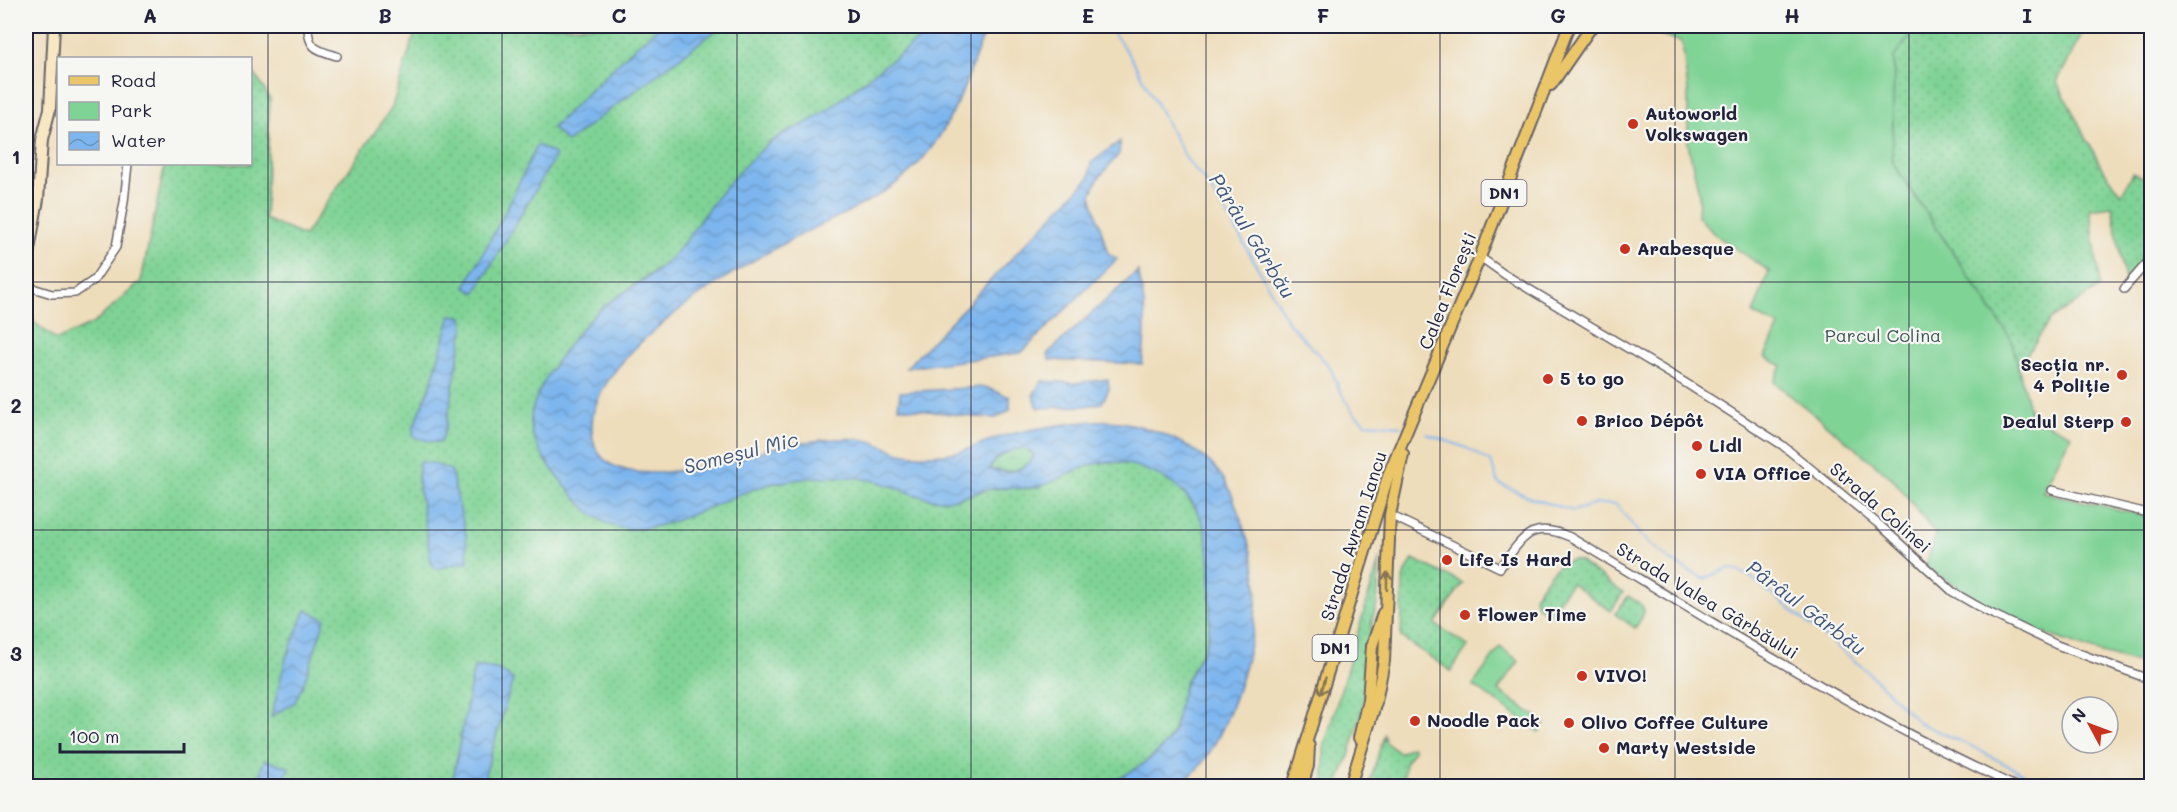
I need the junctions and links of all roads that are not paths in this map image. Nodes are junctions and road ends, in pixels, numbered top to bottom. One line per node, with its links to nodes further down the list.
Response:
1 (54, 26): 5 (street)
2 (308, 26): 6 (street)
3 (1569, 26): 8 (main road, Calea Florești / DN1)
4 (1592, 26): 8 (main road)
5 (53, 49): 7 (street); 12 (street)
6 (337, 56)
7 (57, 59)
8 (1539, 103): 10 (main road, Calea Florești / DN1)
9 (128, 165): 13 (street)
10 (1480, 256): 15 (main road, Calea Florești / DN1); 20 (street, Strada Colinei)
11 (2151, 257): 14 (street)
12 (26, 267)
13 (26, 286)
14 (2124, 289)
15 (1407, 432): 18 (main road, Strada Avram Iancu / DN1); 21 (main road, Strada Avram Iancu / DN1, one-way to 21)
16 (2052, 490): 17 (street)
17 (2151, 514)
18 (1390, 516): 19 (main road, Strada Avram Iancu / DN1, one-way to 18); 26 (street, Strada Valea Gârbăului)
19 (1387, 603): 24 (main road); 25 (main road, Strada Avram Iancu / DN1)
20 (2151, 680)
21 (1310, 731): 22 (main road, Strada Avram Iancu / DN1); 23 (main road)
22 (1293, 786)
23 (1302, 786)
24 (1342, 786)
25 (1350, 786)
26 (2015, 786)

